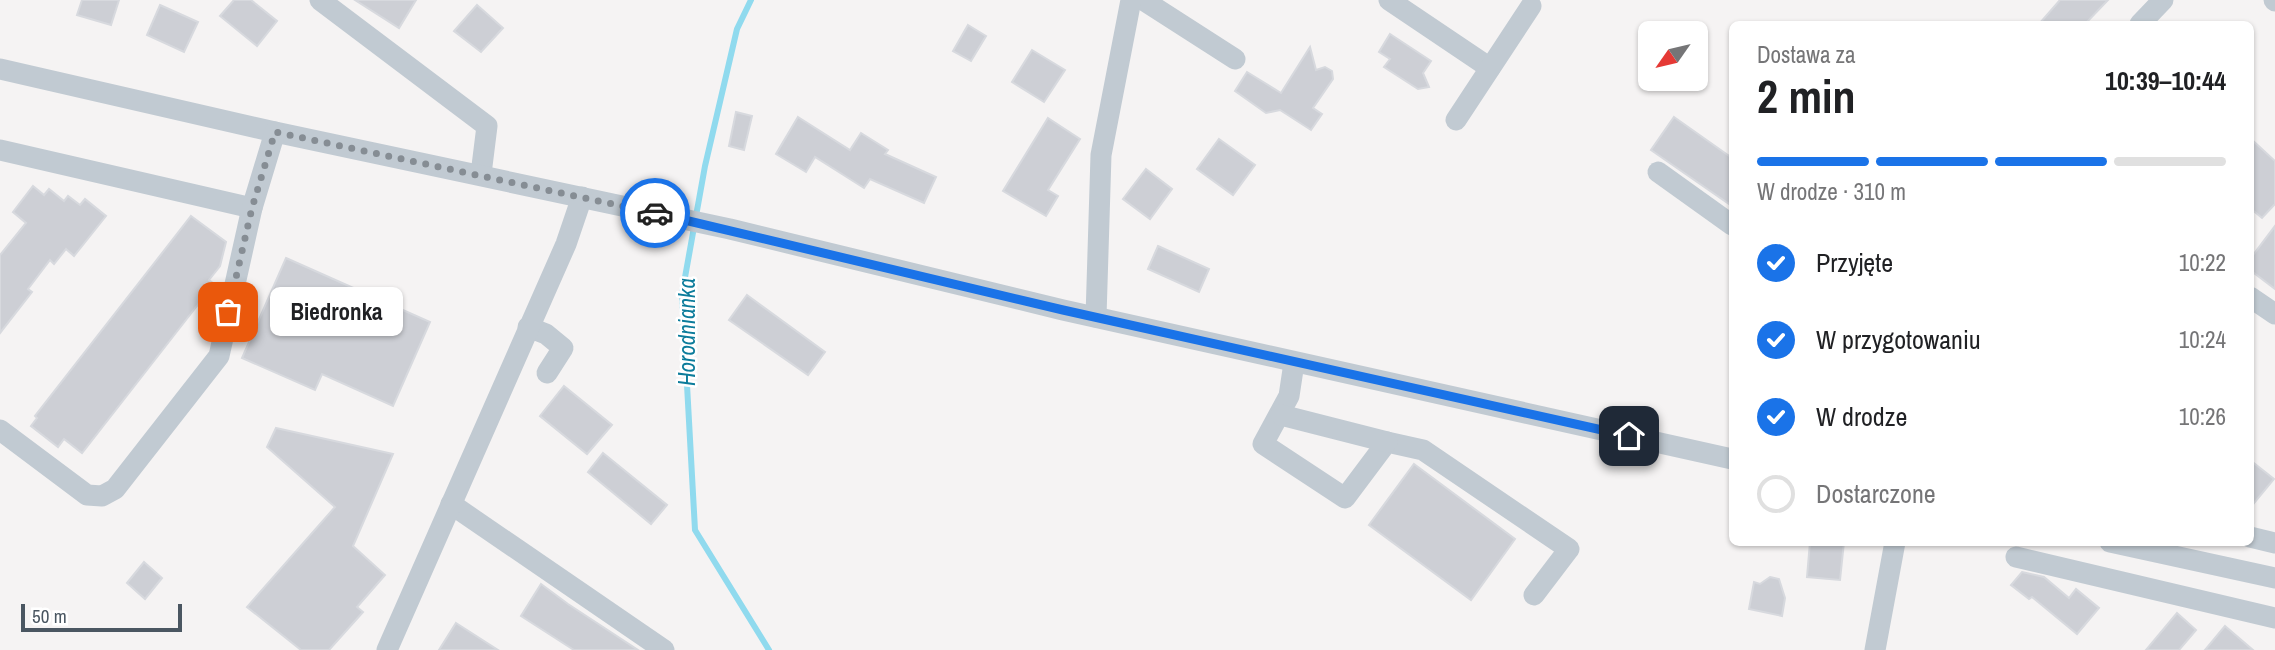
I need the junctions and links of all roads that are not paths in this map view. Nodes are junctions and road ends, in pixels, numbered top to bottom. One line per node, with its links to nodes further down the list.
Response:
1 (320, 0): 15 (street)
2 (1131, 0): 21 (street)
3 (1143, 0): 8 (street)
4 (1389, 0): 9 (street)
5 (2163, 0): 7 (street)
6 (1531, 6): 9 (street)
7 (2143, 21)
8 (1235, 59)
9 (1490, 68): 11 (street)
10 (0, 69): 12 (street)
11 (1456, 120)
12 (275, 132): 15 (street); 17 (street)
13 (0, 150): 17 (street)
14 (1657, 172): 18 (street)
15 (481, 174): 16 (street)
16 (582, 197): 21 (street); 22 (street)
17 (252, 208): 26 (street)
18 (1729, 223)
19 (2254, 300): 20 (street)
20 (2275, 314)
21 (1096, 317): 23 (street)
22 (528, 327): 24 (street); 29 (street)
23 (1294, 362): 25 (street); 28 (street)
24 (547, 373)
25 (1281, 415): 27 (street); 27 (street)
26 (0, 430)
27 (1387, 442): 36 (street)
28 (1729, 458)
29 (451, 503): 38 (street); 39 (street)
30 (2254, 538): 31 (street)
31 (2275, 543)
32 (1894, 546): 40 (street)
33 (2127, 546): 35 (street)
34 (2015, 557): 37 (street)
35 (2275, 578)
36 (1534, 595)
37 (2275, 618)
38 (396, 646)
39 (664, 650)
40 (1875, 650)

